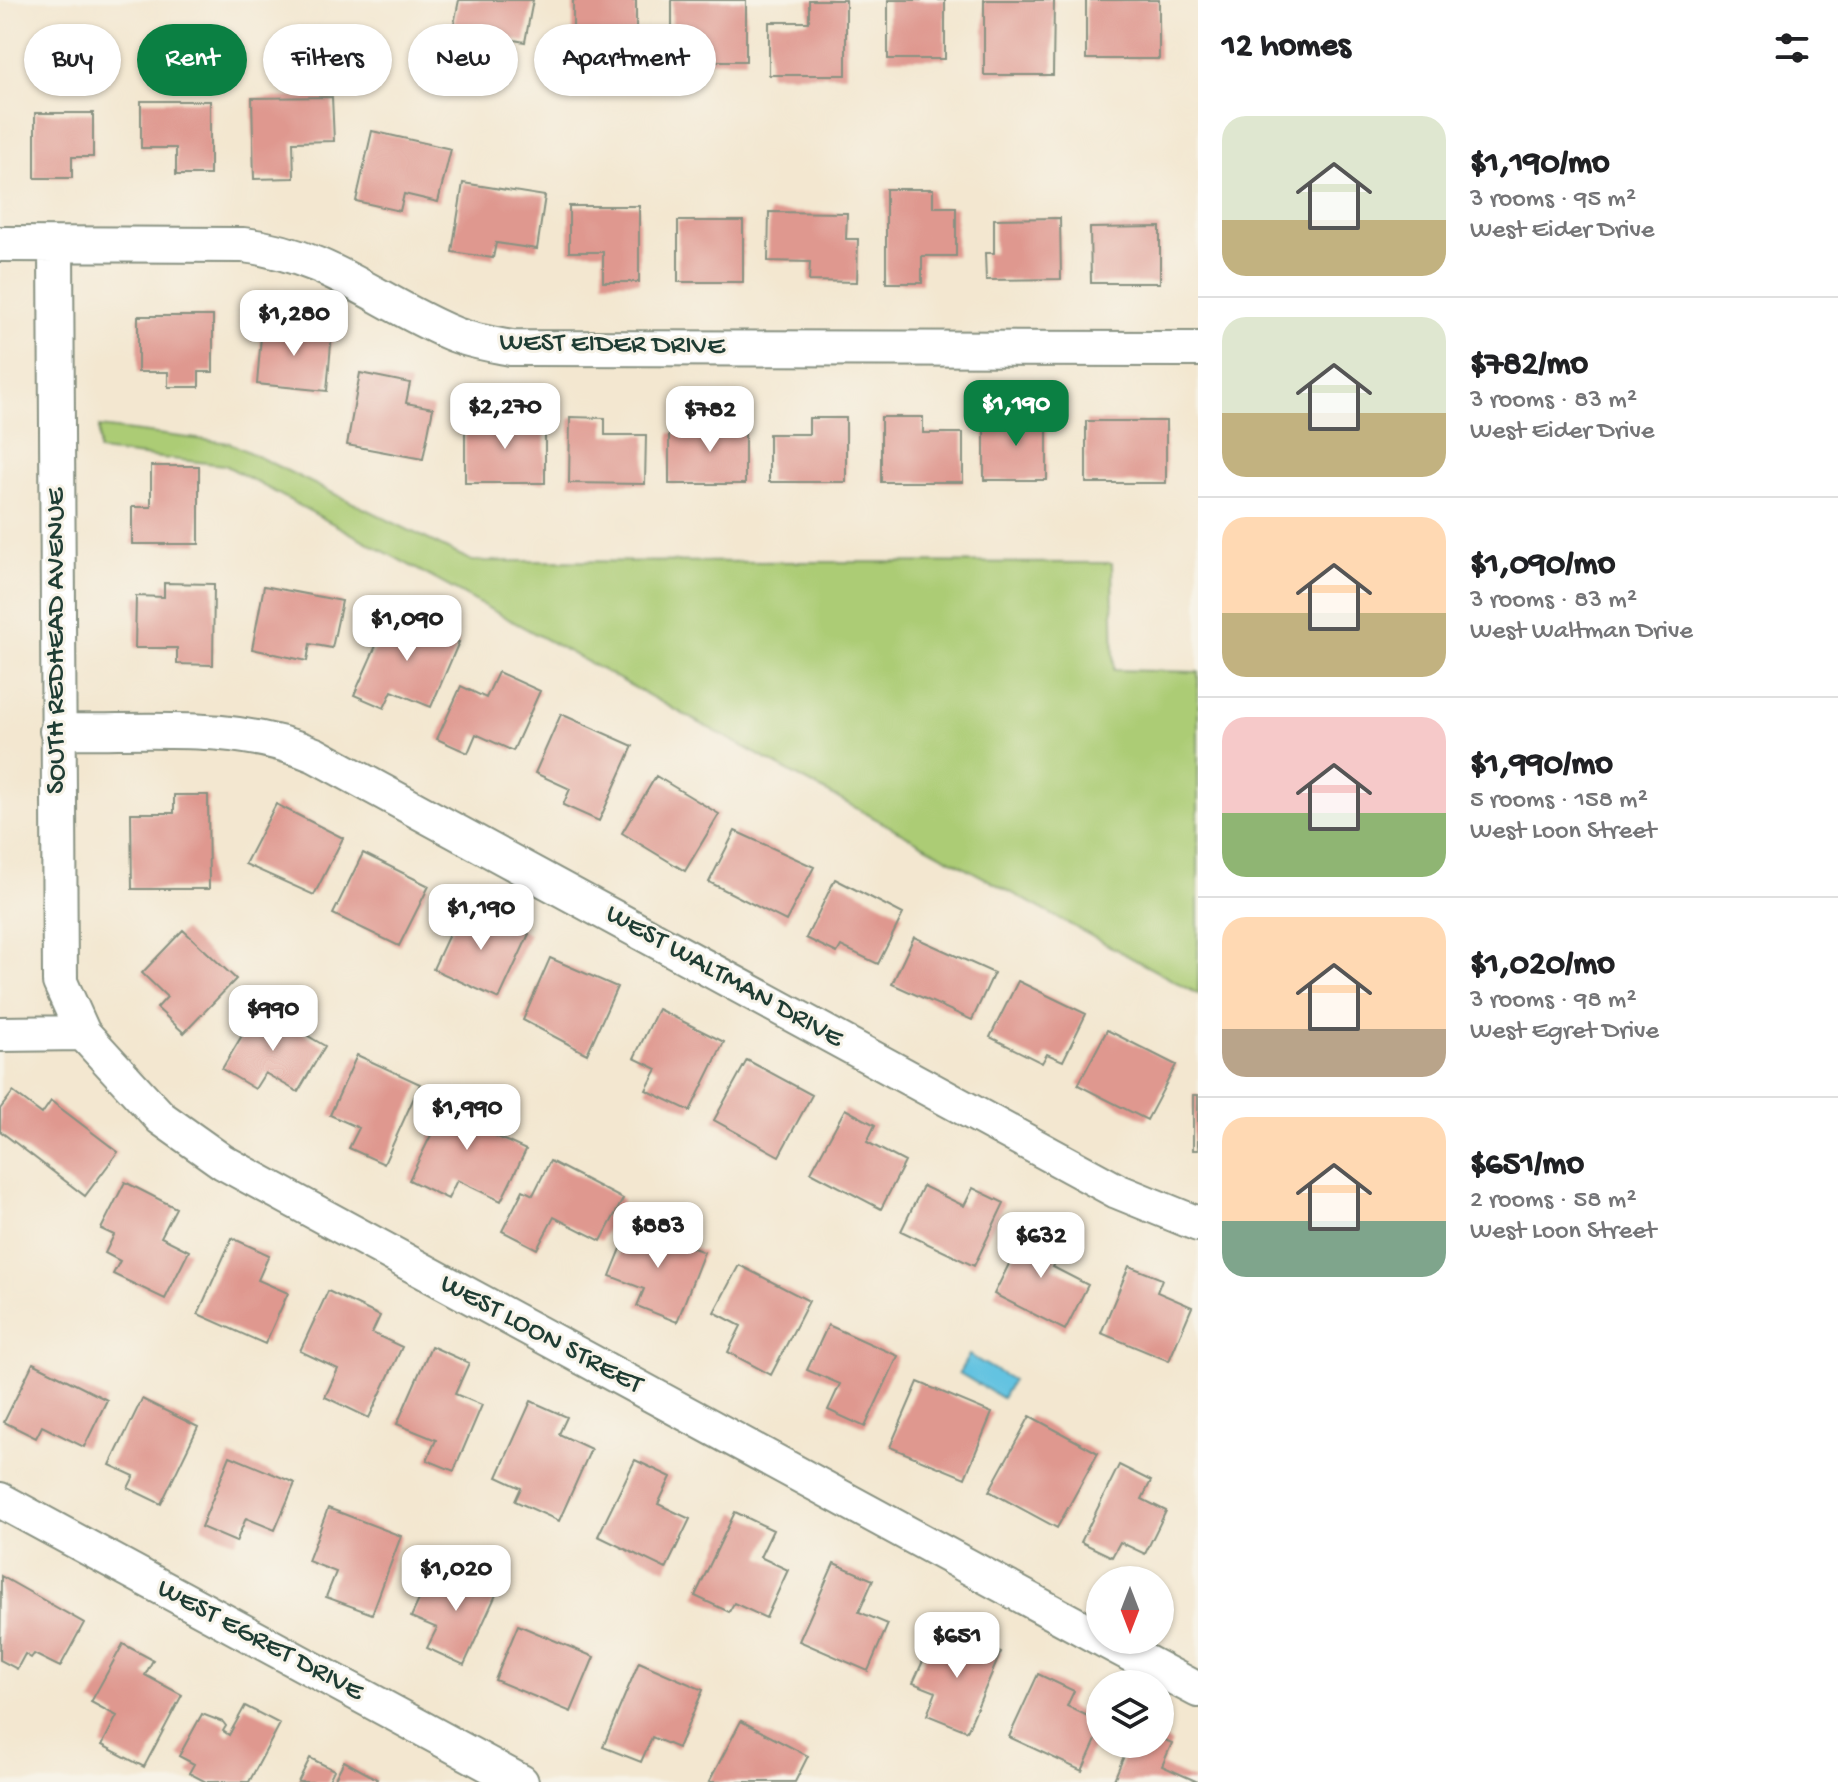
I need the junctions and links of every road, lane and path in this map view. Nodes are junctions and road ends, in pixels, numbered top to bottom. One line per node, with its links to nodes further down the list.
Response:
1 (0, 244): 2 (street, WEST EIDER DRIVE)
2 (56, 245): 3 (street, WEST EIDER DRIVE); 4 (street, SOUTH REDHEAD AVENUE)
3 (1198, 349)
4 (57, 731): 5 (street, SOUTH REDHEAD AVENUE); 7 (street, WEST WALTMAN DRIVE)
5 (83, 1033): 6 (street); 9 (street, WEST LOON STREET)
6 (0, 1034)
7 (1198, 1224)
8 (0, 1500): 12 (street, WEST EGRET DRIVE)
9 (1086, 1630)
10 (1130, 1654): 11 (street, WEST LOON STREET)
11 (1198, 1690)
12 (521, 1782)

